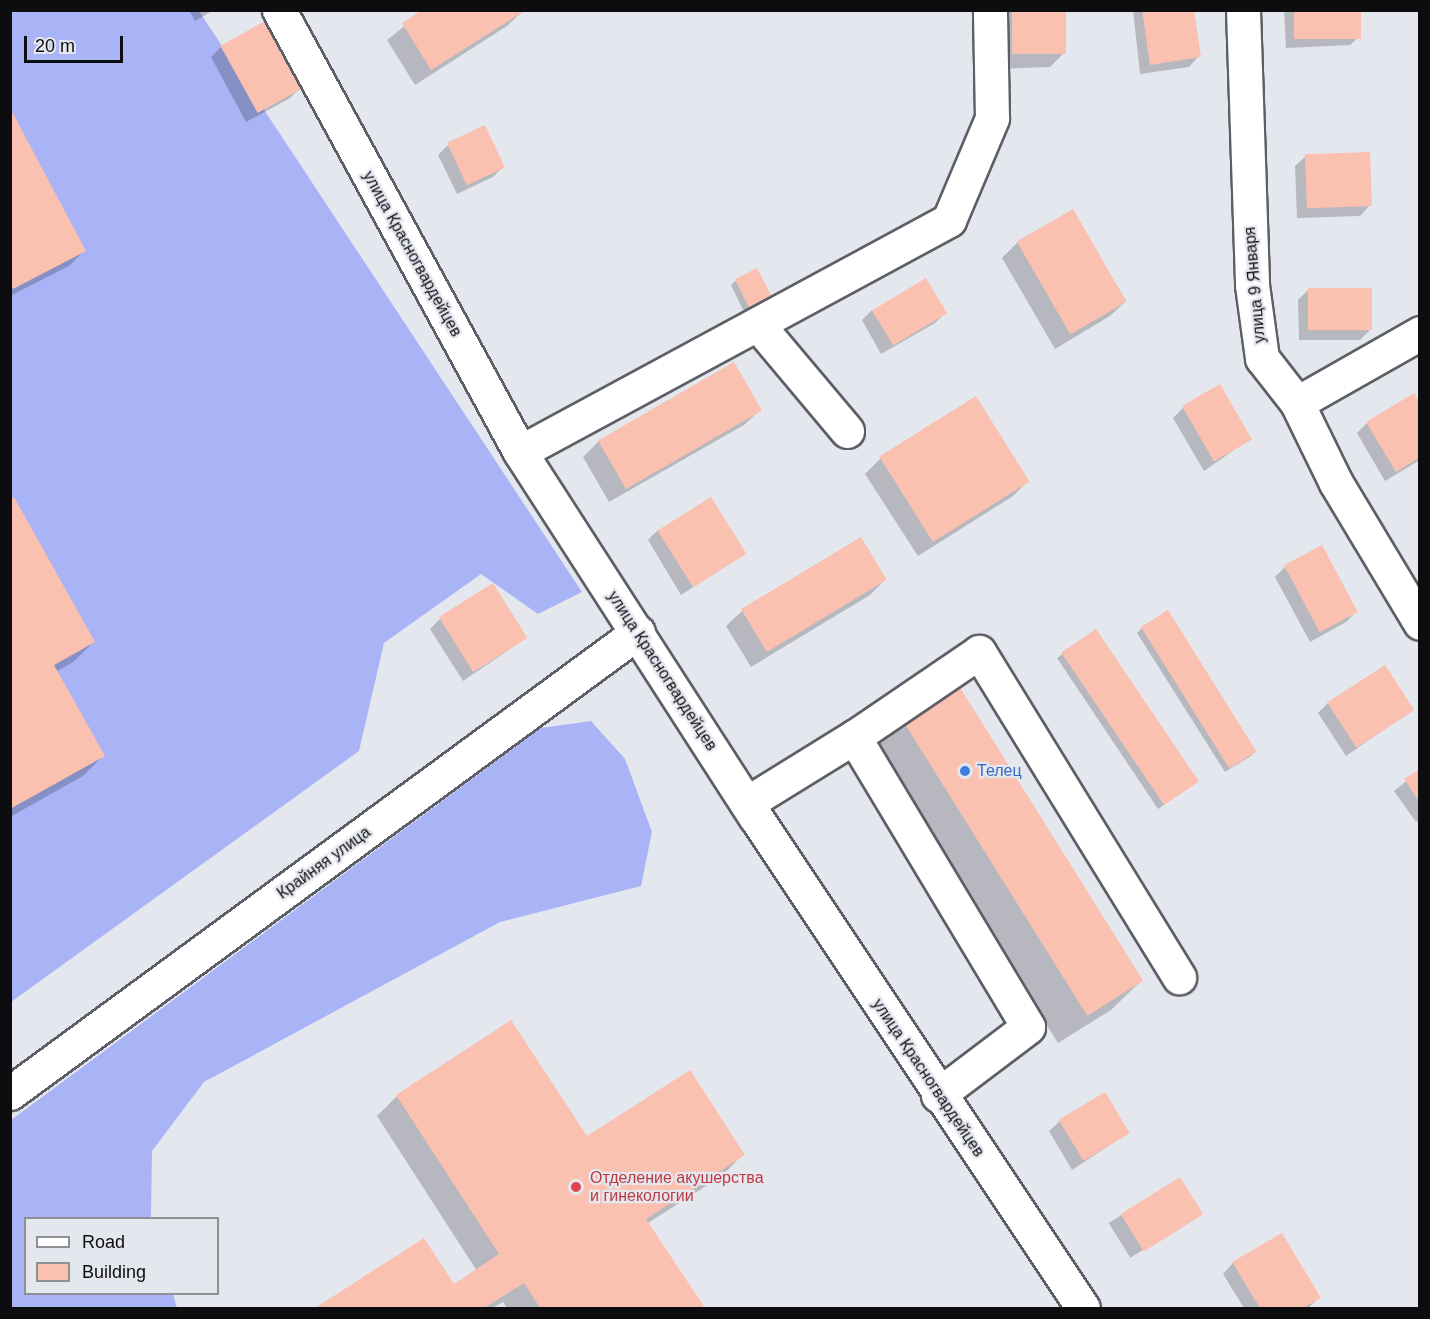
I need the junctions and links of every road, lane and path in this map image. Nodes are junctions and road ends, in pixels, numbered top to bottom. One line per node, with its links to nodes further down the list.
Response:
1 (279, 10): 8 (street, улица Красногвардейцев)
2 (990, 10): 4 (street)
3 (1243, 10): 6 (street, улица 9 Января)
4 (759, 326): 7 (street); 8 (street)
5 (1419, 333): 6 (street)
6 (1297, 403): 9 (street, улица 9 Января)
7 (847, 431)
8 (520, 452): 10 (street, улица Красногвардейцев)
9 (1419, 623)
10 (638, 632): 12 (street, улица Красногвардейцев); 14 (street, Крайняя улица)
11 (854, 737): 12 (street); 13 (street); 15 (street)
12 (747, 803): 15 (street, улица Красногвардейцев)
13 (1179, 977)
14 (10, 1093)
15 (938, 1095): 16 (street, улица Красногвардейцев)
16 (1083, 1308)

